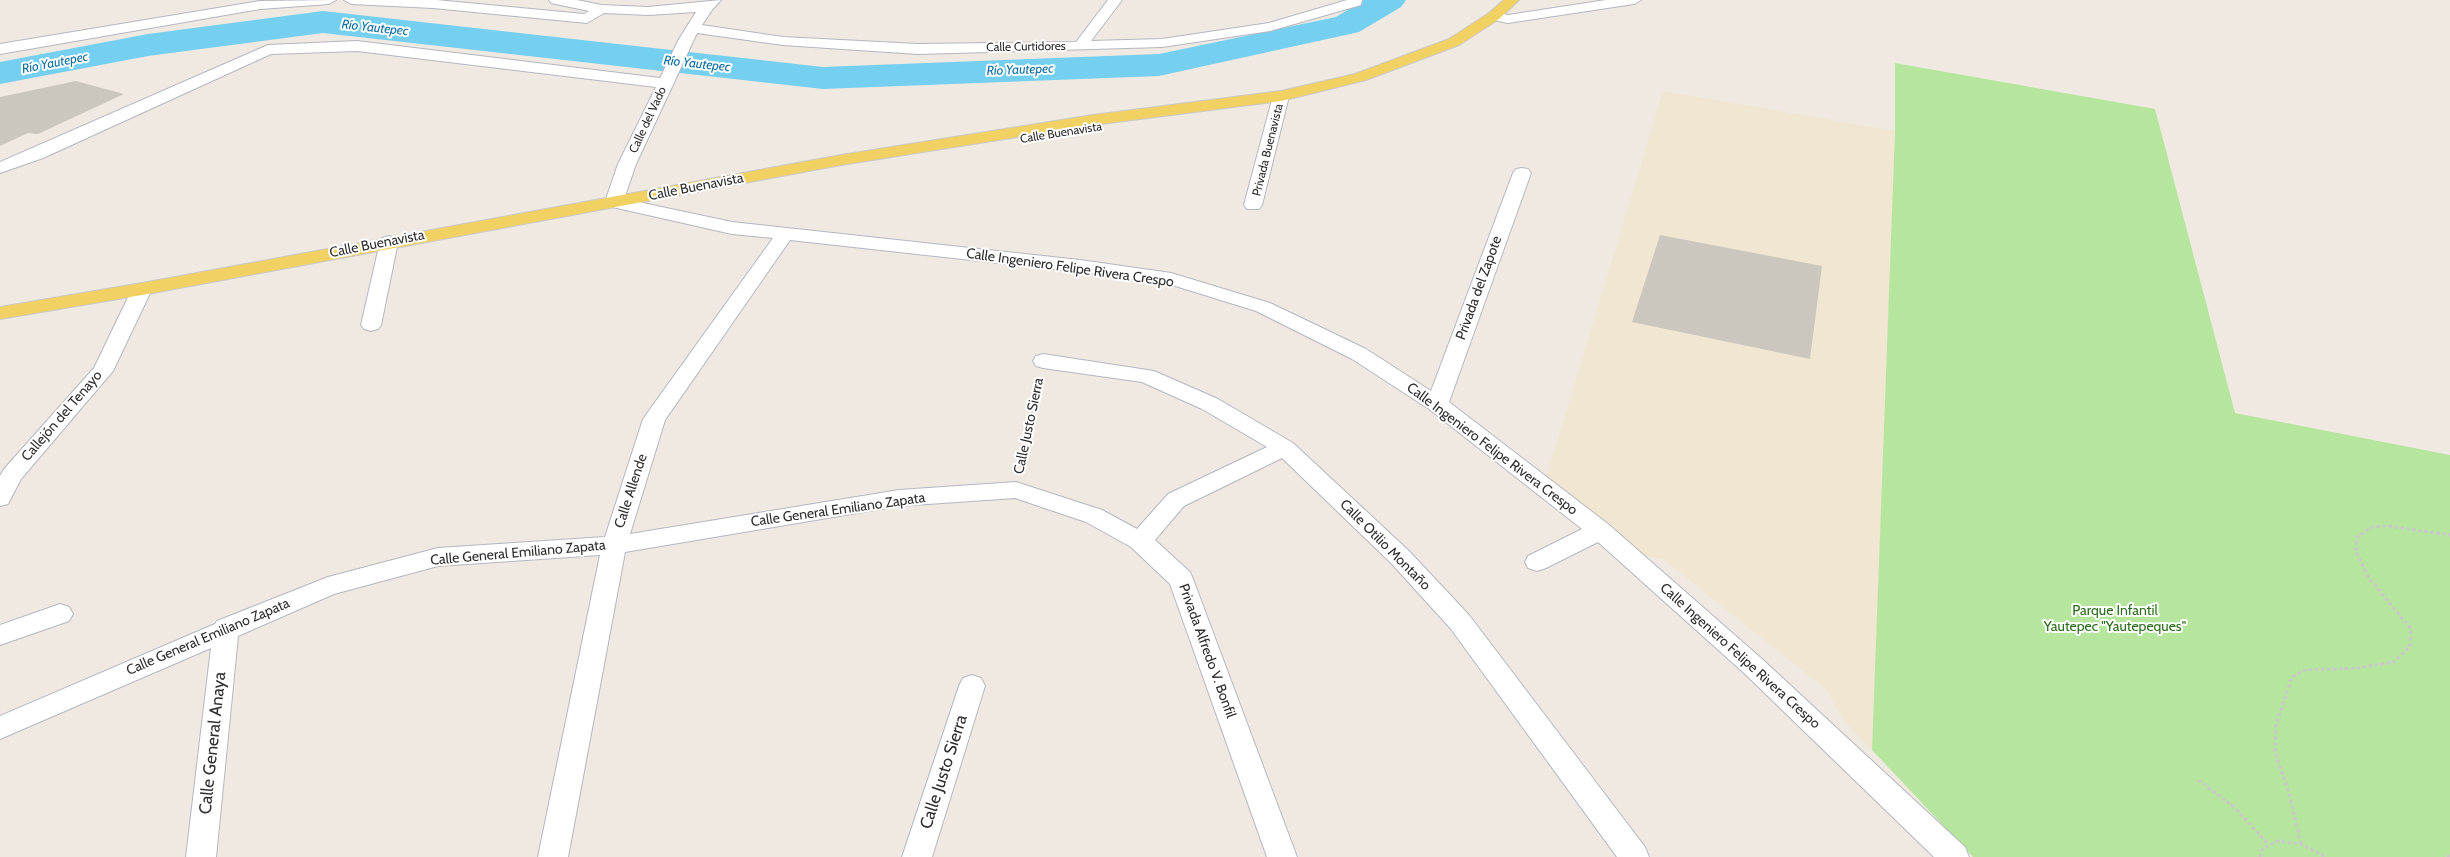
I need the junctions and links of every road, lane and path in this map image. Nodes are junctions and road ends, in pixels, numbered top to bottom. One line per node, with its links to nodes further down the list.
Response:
1 (329, 0): 14 (street)
2 (351, 0): 10 (street)
3 (556, 0): 10 (street)
4 (1115, 0): 13 (street)
5 (1512, 0): 11 (main road)
6 (1529, 0): 11 (main road)
7 (1634, 0): 11 (street)
8 (1356, 2): 13 (street, Calle Curtidores)
9 (710, 4): 10 (street); 12 (street, Calle del Vado)
10 (601, 9)
11 (1501, 18): 16 (main road, Calle Buenavista)
12 (689, 34): 13 (street, Calle Curtidores); 15 (street, Calle del Vado)
13 (1080, 46)
14 (0, 50)
15 (668, 76): 17 (street); 19 (street, Calle del Vado)
16 (1281, 100): 19 (main road, Calle Buenavista); 20 (street, Privada Buenavista)
17 (0, 168)
18 (1522, 173): 27 (street, Privada del Zapote)
19 (614, 202): 21 (street, Calle Ingeniero Felipe Rivera Crespo); 22 (main road, Calle Buenavista)
20 (1253, 205)
21 (784, 234): 27 (street, Calle Ingeniero Felipe Rivera Crespo); 34 (street, Calle Allende)
22 (388, 242): 23 (main road, Calle Buenavista); 25 (street)
23 (142, 289): 24 (main road, Calle Buenavista); 30 (street, Callejón del Tenayo)
24 (0, 313)
25 (371, 324)
26 (1043, 362): 28 (street, Calle Otilio Montaño); 29 (path, Calle Justo Sierra)
27 (1437, 404): 31 (street, Calle Ingeniero Felipe Rivera Crespo)
28 (1285, 448): 33 (street); 48 (street, Calle Otilio Montaño)
29 (1016, 490): 33 (street, Privada Alfredo V. Bonfil); 34 (street, Calle General Emiliano Zapata)
30 (0, 498)
31 (1600, 530): 35 (street); 49 (street, Calle Ingeniero Felipe Rivera Crespo)
32 (2450, 534): 43 (path)
33 (1140, 541): 47 (street, Privada Alfredo V. Bonfil)
34 (614, 545): 37 (street, Calle General Emiliano Zapata); 45 (street, Calle Allende)
35 (1537, 562)
36 (60, 614): 38 (street)
37 (226, 628): 40 (street, Calle General Emiliano Zapata); 44 (street, Calle General Anaya)
38 (0, 635)
39 (972, 686): 46 (street, Calle Justo Sierra)
40 (0, 728)
41 (2198, 780): 42 (path)
42 (2268, 844): 43 (path); 50 (path)
43 (2300, 844): 51 (path)
44 (201, 857)
45 (553, 857)
46 (917, 857)
47 (1282, 857)
48 (1634, 857)
49 (1954, 857)
50 (2260, 857)
51 (2326, 857)

